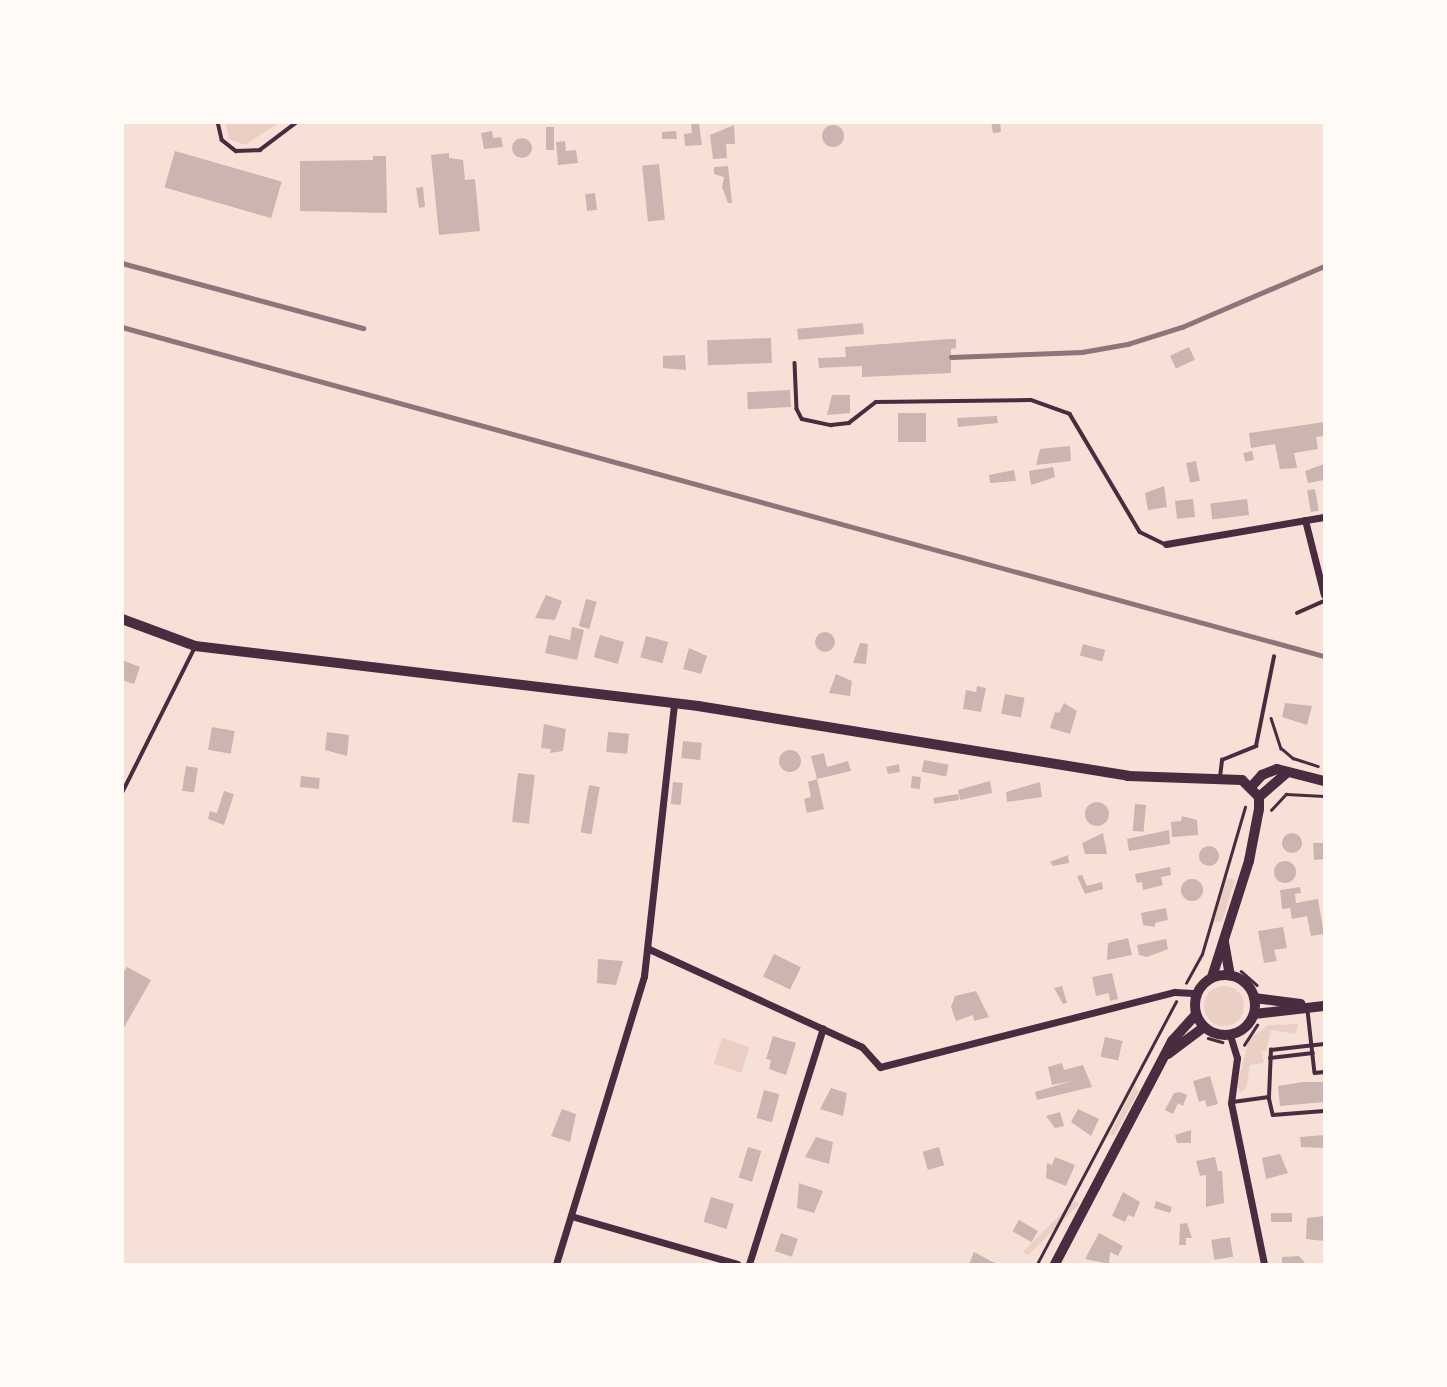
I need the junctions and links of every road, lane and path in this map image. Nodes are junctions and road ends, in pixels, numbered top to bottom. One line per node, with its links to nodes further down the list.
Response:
1 (218, 122): 2 (lane)
2 (297, 122)
3 (795, 363): 6 (lane)
4 (1325, 517): 5 (street)
5 (1305, 520): 6 (street); 7 (street)
6 (1166, 544)
7 (1325, 595)
8 (1325, 601): 9 (lane)
9 (1297, 613)
10 (122, 619): 11 (main road)
11 (195, 646): 13 (main road); 20 (lane)
12 (1274, 657): 17 (lane)
13 (674, 704): 17 (main road); 26 (street)
14 (1271, 713): 15 (path)
15 (1325, 768)
16 (1288, 772): 18 (street); 19 (street); 22 (street)
17 (1219, 779): 19 (main road)
18 (1325, 781)
19 (1252, 786): 22 (main road)
20 (122, 793)
21 (1325, 796): 24 (path)
22 (1259, 797): 25 (main road)
23 (1245, 807): 30 (path)
24 (1271, 811)
25 (1224, 942): 28 (main road); 29 (main road)
26 (649, 949): 37 (street); 48 (street)
27 (1236, 963): 32 (path)
28 (1230, 975): 29 (main road); 32 (main road)
29 (1212, 977): 31 (main road)
30 (1181, 992): 31 (street); 37 (street); 52 (path)
31 (1197, 993): 34 (main road)
32 (1258, 994): 33 (main road); 35 (main road)
33 (1317, 1006): 35 (main road); 40 (lane)
34 (1196, 1014): 36 (main road); 42 (main road)
35 (1254, 1014): 38 (main road)
36 (1204, 1027): 38 (main road); 42 (main road)
37 (823, 1028): 51 (street)
38 (1230, 1035): 46 (street)
39 (1325, 1044): 40 (lane)
40 (1311, 1045): 41 (lane); 43 (lane)
41 (1313, 1053): 43 (lane); 44 (lane)
42 (1168, 1054): 53 (main road)
43 (1270, 1058): 45 (lane)
44 (1325, 1072)
45 (1269, 1097): 46 (lane); 47 (lane)
46 (1231, 1102): 54 (street)
47 (1325, 1111)
48 (571, 1216): 49 (street); 50 (street)
49 (556, 1265)
50 (737, 1265)
51 (749, 1265)
52 (1037, 1265)
53 (1055, 1265)
54 (1265, 1265)

